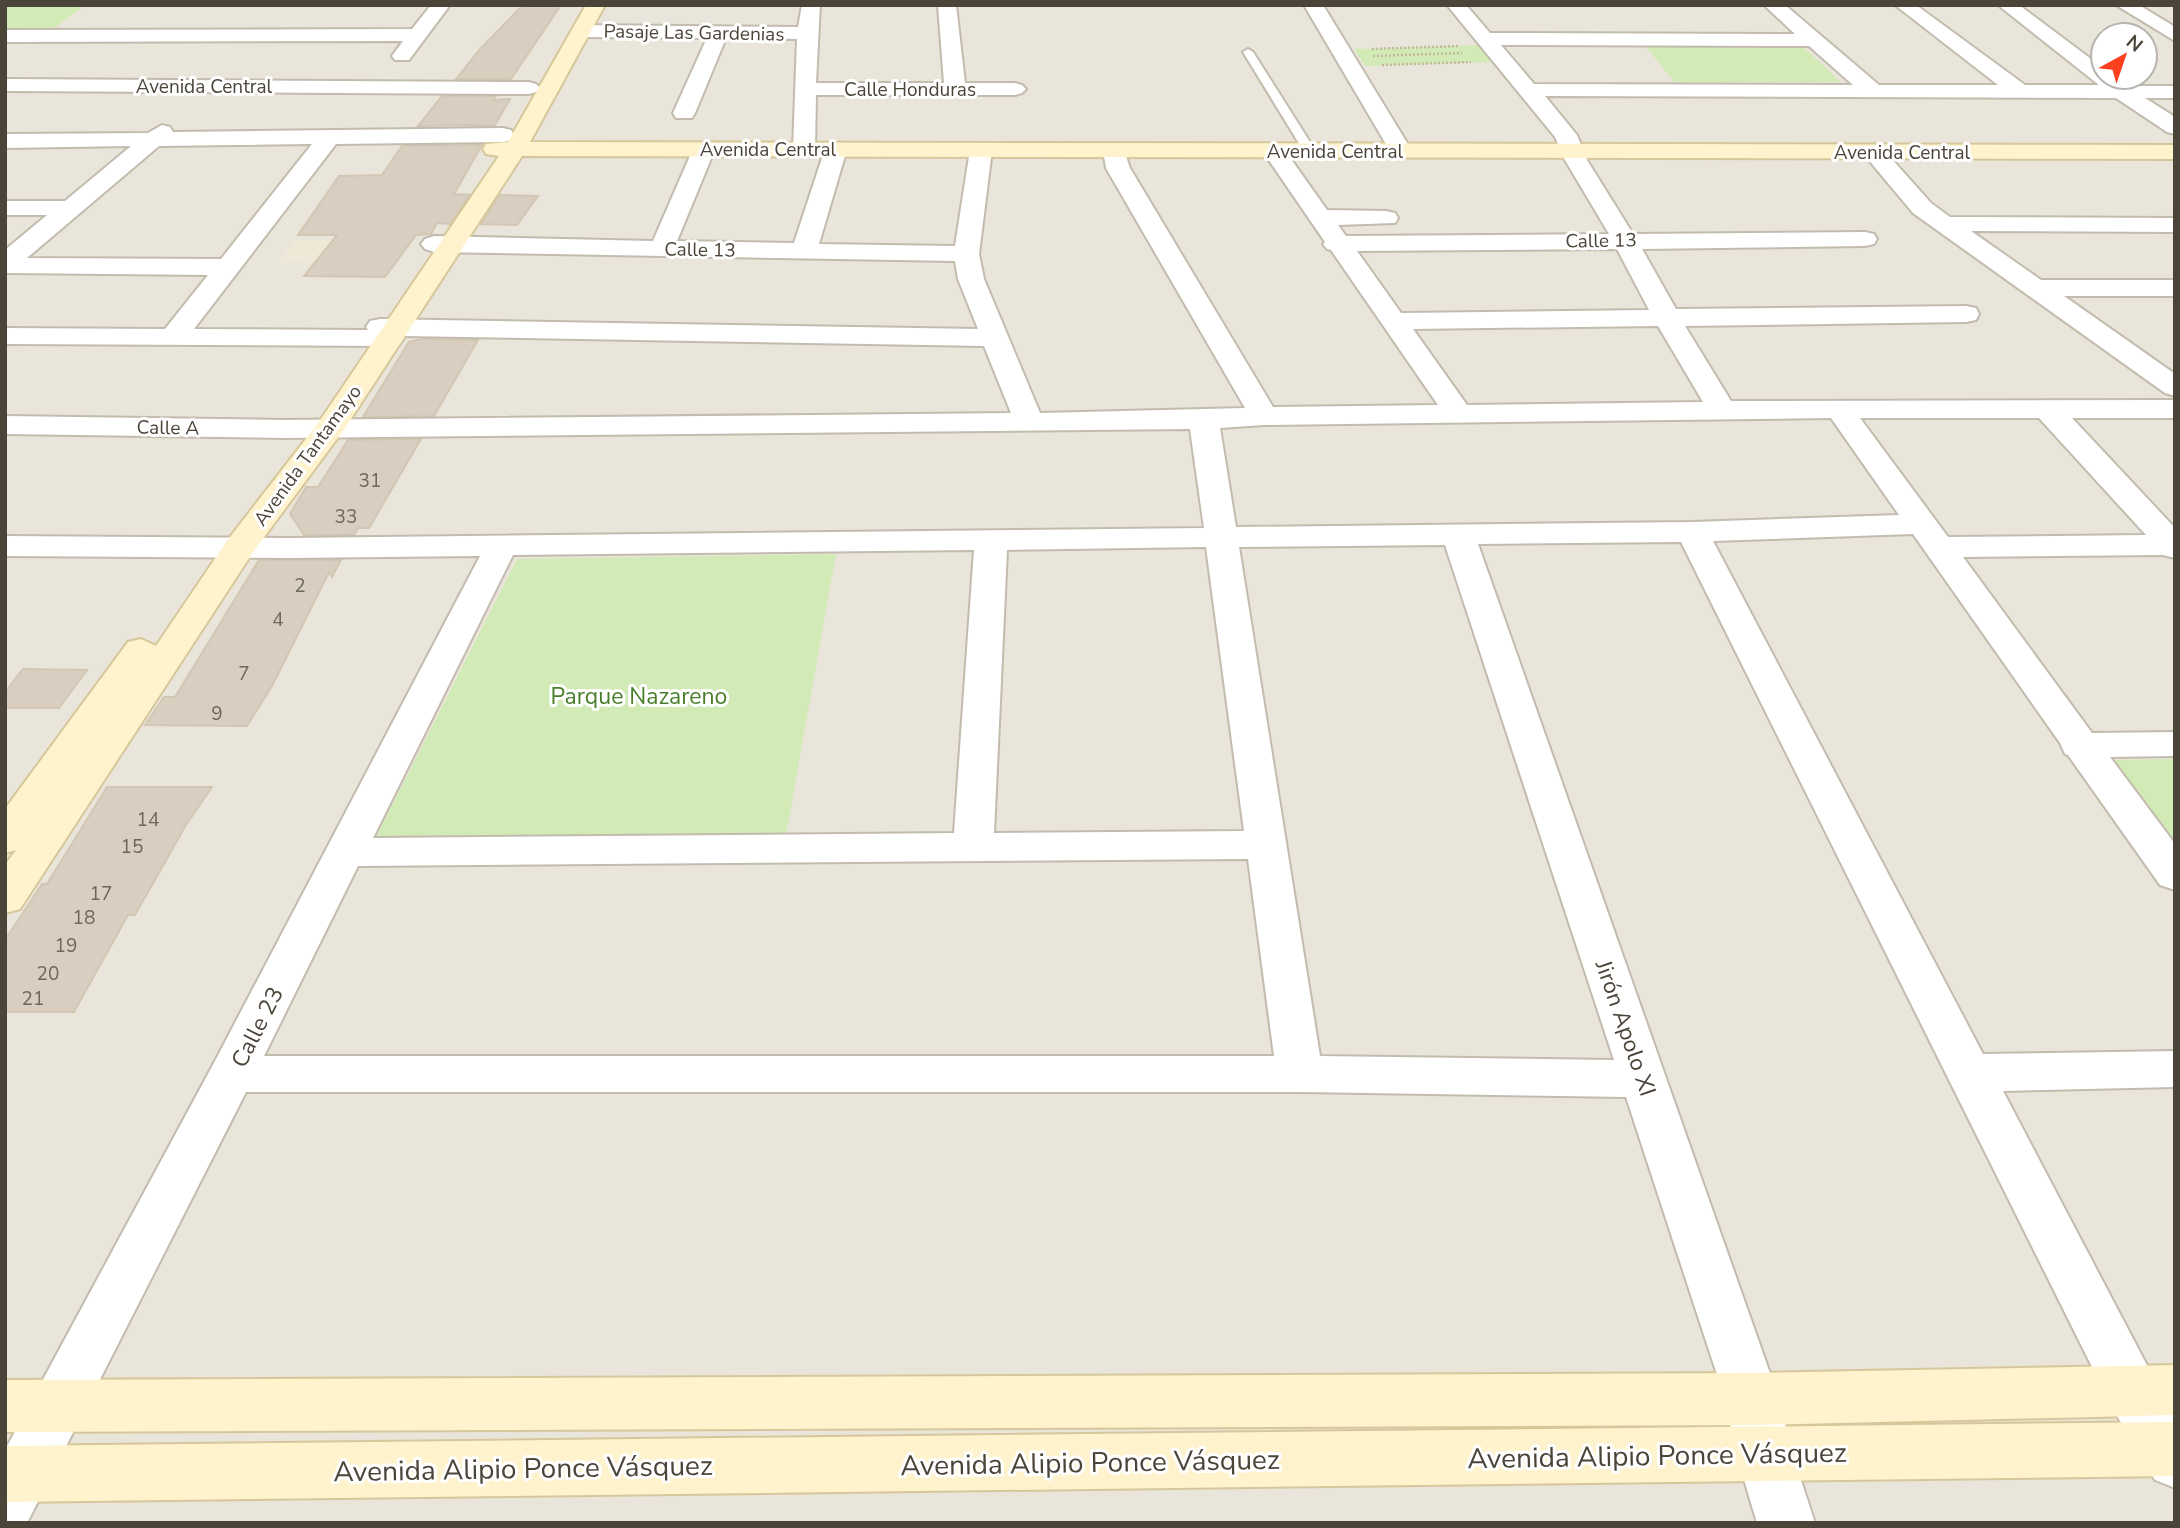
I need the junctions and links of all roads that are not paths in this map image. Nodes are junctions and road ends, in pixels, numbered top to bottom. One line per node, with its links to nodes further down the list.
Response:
1 (441, 5): 17 (street)
2 (574, 5): 27 (street, Avenida Tantamayo)
3 (596, 5): 14 (street, Avenida Tantamayo)
4 (811, 5): 16 (street)
5 (947, 5): 29 (street)
6 (1313, 5): 49 (street)
7 (1456, 5): 22 (street)
8 (1773, 5): 21 (street)
9 (1904, 5): 33 (street)
10 (2007, 5): 34 (street)
11 (2125, 5): 18 (street)
12 (126, 13): 19 (street)
13 (209, 26): 17 (street); 19 (street); 25 (street)
14 (582, 31): 15 (street, Pasaje Las Gardenias); 41 (street, Avenida Tantamayo)
15 (719, 32): 16 (street, Pasaje Las Gardenias); 36 (street)
16 (807, 33): 28 (street)
17 (418, 35): 26 (street)
18 (2175, 35)
19 (100, 36): 20 (street)
20 (9, 38)
21 (1813, 40): 22 (street); 32 (street)
22 (1475, 46): 31 (street)
23 (1248, 52): 48 (lane)
24 (5, 85): 25 (street, Avenida Central)
25 (190, 86): 26 (street, Avenida Central); 39 (street)
26 (377, 87): 27 (street, Avenida Central)
27 (529, 88): 41 (street, Avenida Tantamayo)
28 (806, 89): 29 (street, Calle Honduras); 43 (street)
29 (955, 89): 30 (street, Calle Honduras)
30 (1015, 89)
31 (1528, 90): 32 (street); 50 (street)
32 (1872, 90): 33 (street)
33 (2021, 92): 34 (street)
34 (2121, 92): 35 (street); 37 (street)
35 (2175, 92)
36 (684, 113)
37 (2175, 127)
38 (328, 139): 39 (street); 41 (street); 68 (street)
39 (155, 140): 40 (street); 54 (street)
40 (5, 141)
41 (504, 144): 42 (street, Avenida Central); 62 (street, Avenida Tantamayo)
42 (704, 149): 43 (street, Avenida Central); 64 (street)
43 (804, 149): 44 (street, Avenida Central)
44 (836, 149): 45 (street, Avenida Central); 65 (street)
45 (981, 150): 46 (street, Avenida Central); 66 (street)
46 (1114, 150): 47 (street, Avenida Central); 84 (street)
47 (1273, 150): 48 (street, Avenida Central); 55 (street)
48 (1309, 150): 49 (street, Avenida Central)
49 (1401, 151): 50 (street, Avenida Central)
50 (1574, 151): 51 (street, Avenida Central); 60 (street)
51 (1873, 152): 52 (street, Avenida Central); 58 (street)
52 (2175, 152)
53 (5, 208): 54 (street)
54 (72, 208): 67 (street)
55 (1318, 217): 56 (street); 63 (street)
56 (1412, 218)
57 (1507, 219): 60 (street, Calle 13)
58 (1946, 224): 59 (street); 69 (street)
59 (2175, 225)
60 (1620, 230): 61 (street, Calle 13); 63 (street, Calle 13); 72 (street)
61 (1865, 239)
62 (443, 244): 64 (street, Calle 13); 74 (street, Avenida Tantamayo)
63 (1336, 244): 73 (street)
64 (662, 248): 65 (street, Calle 13)
65 (804, 251): 66 (street, Calle 13)
66 (967, 254): 77 (street)
67 (5, 264): 68 (street)
68 (228, 267): 76 (street)
69 (2036, 288): 70 (street); 78 (street)
70 (2175, 288)
71 (1966, 314): 72 (street)
72 (1667, 318): 73 (street); 81 (street)
73 (1392, 321): 83 (street)
74 (385, 333): 76 (street); 77 (street); 88 (street, Avenida Tantamayo)
75 (5, 336): 76 (street)
76 (173, 337)
77 (994, 338): 86 (street)
78 (2175, 387)
79 (1839, 409): 81 (street, Calle A); 82 (street, Calle A); 91 (street)
80 (2175, 409): 82 (street, Calle A)
81 (1722, 410): 83 (street, Calle A)
82 (2049, 411): 92 (street)
83 (1458, 413): 84 (street, Calle A)
84 (1264, 416): 85 (street, Calle A)
85 (1204, 420): 86 (street, Calle A); 93 (street)
86 (1029, 422): 88 (street, Calle A)
87 (5, 425): 88 (street, Calle A)
88 (320, 428): 97 (street, Avenida Tantamayo)
89 (1692, 532): 90 (street); 91 (street); 106 (street)
90 (1458, 535): 93 (street); 109 (street, Jirón Apolo XI)
91 (1933, 535): 92 (street); 99 (street)
92 (2169, 536)
93 (1223, 538): 94 (street); 100 (street)
94 (991, 540): 96 (street); 101 (street)
95 (5, 546): 97 (street)
96 (501, 546): 97 (street); 102 (street, Calle 23)
97 (227, 548): 103 (street, Avenida Tantamayo)
98 (2175, 744): 99 (street)
99 (2078, 745): 104 (street)
100 (1264, 845): 101 (street); 108 (street)
101 (973, 848): 102 (street)
102 (347, 852): 107 (street, Calle 23)
103 (10, 869)
104 (2175, 876)
105 (2175, 1069): 106 (street)
106 (1969, 1073): 110 (street)
107 (232, 1074): 108 (street); 113 (street, Calle 23)
108 (1300, 1074): 109 (street)
109 (1643, 1079): 111 (street, Jirón Apolo XI)
110 (2153, 1391): 111 (street); 115 (street)
111 (1752, 1399): 113 (street); 114 (street, Jirón Apolo XI)
112 (5, 1406): 113 (street)
113 (60, 1406): 116 (street, Calle 23)
114 (1764, 1453): 115 (street, Avenida Alipio Ponce Vásquez); 116 (street, Avenida Alipio Ponce Vásquez); 117 (street, Jirón Apolo XI)
115 (2173, 1453)
116 (10, 1485)
117 (1786, 1523)

